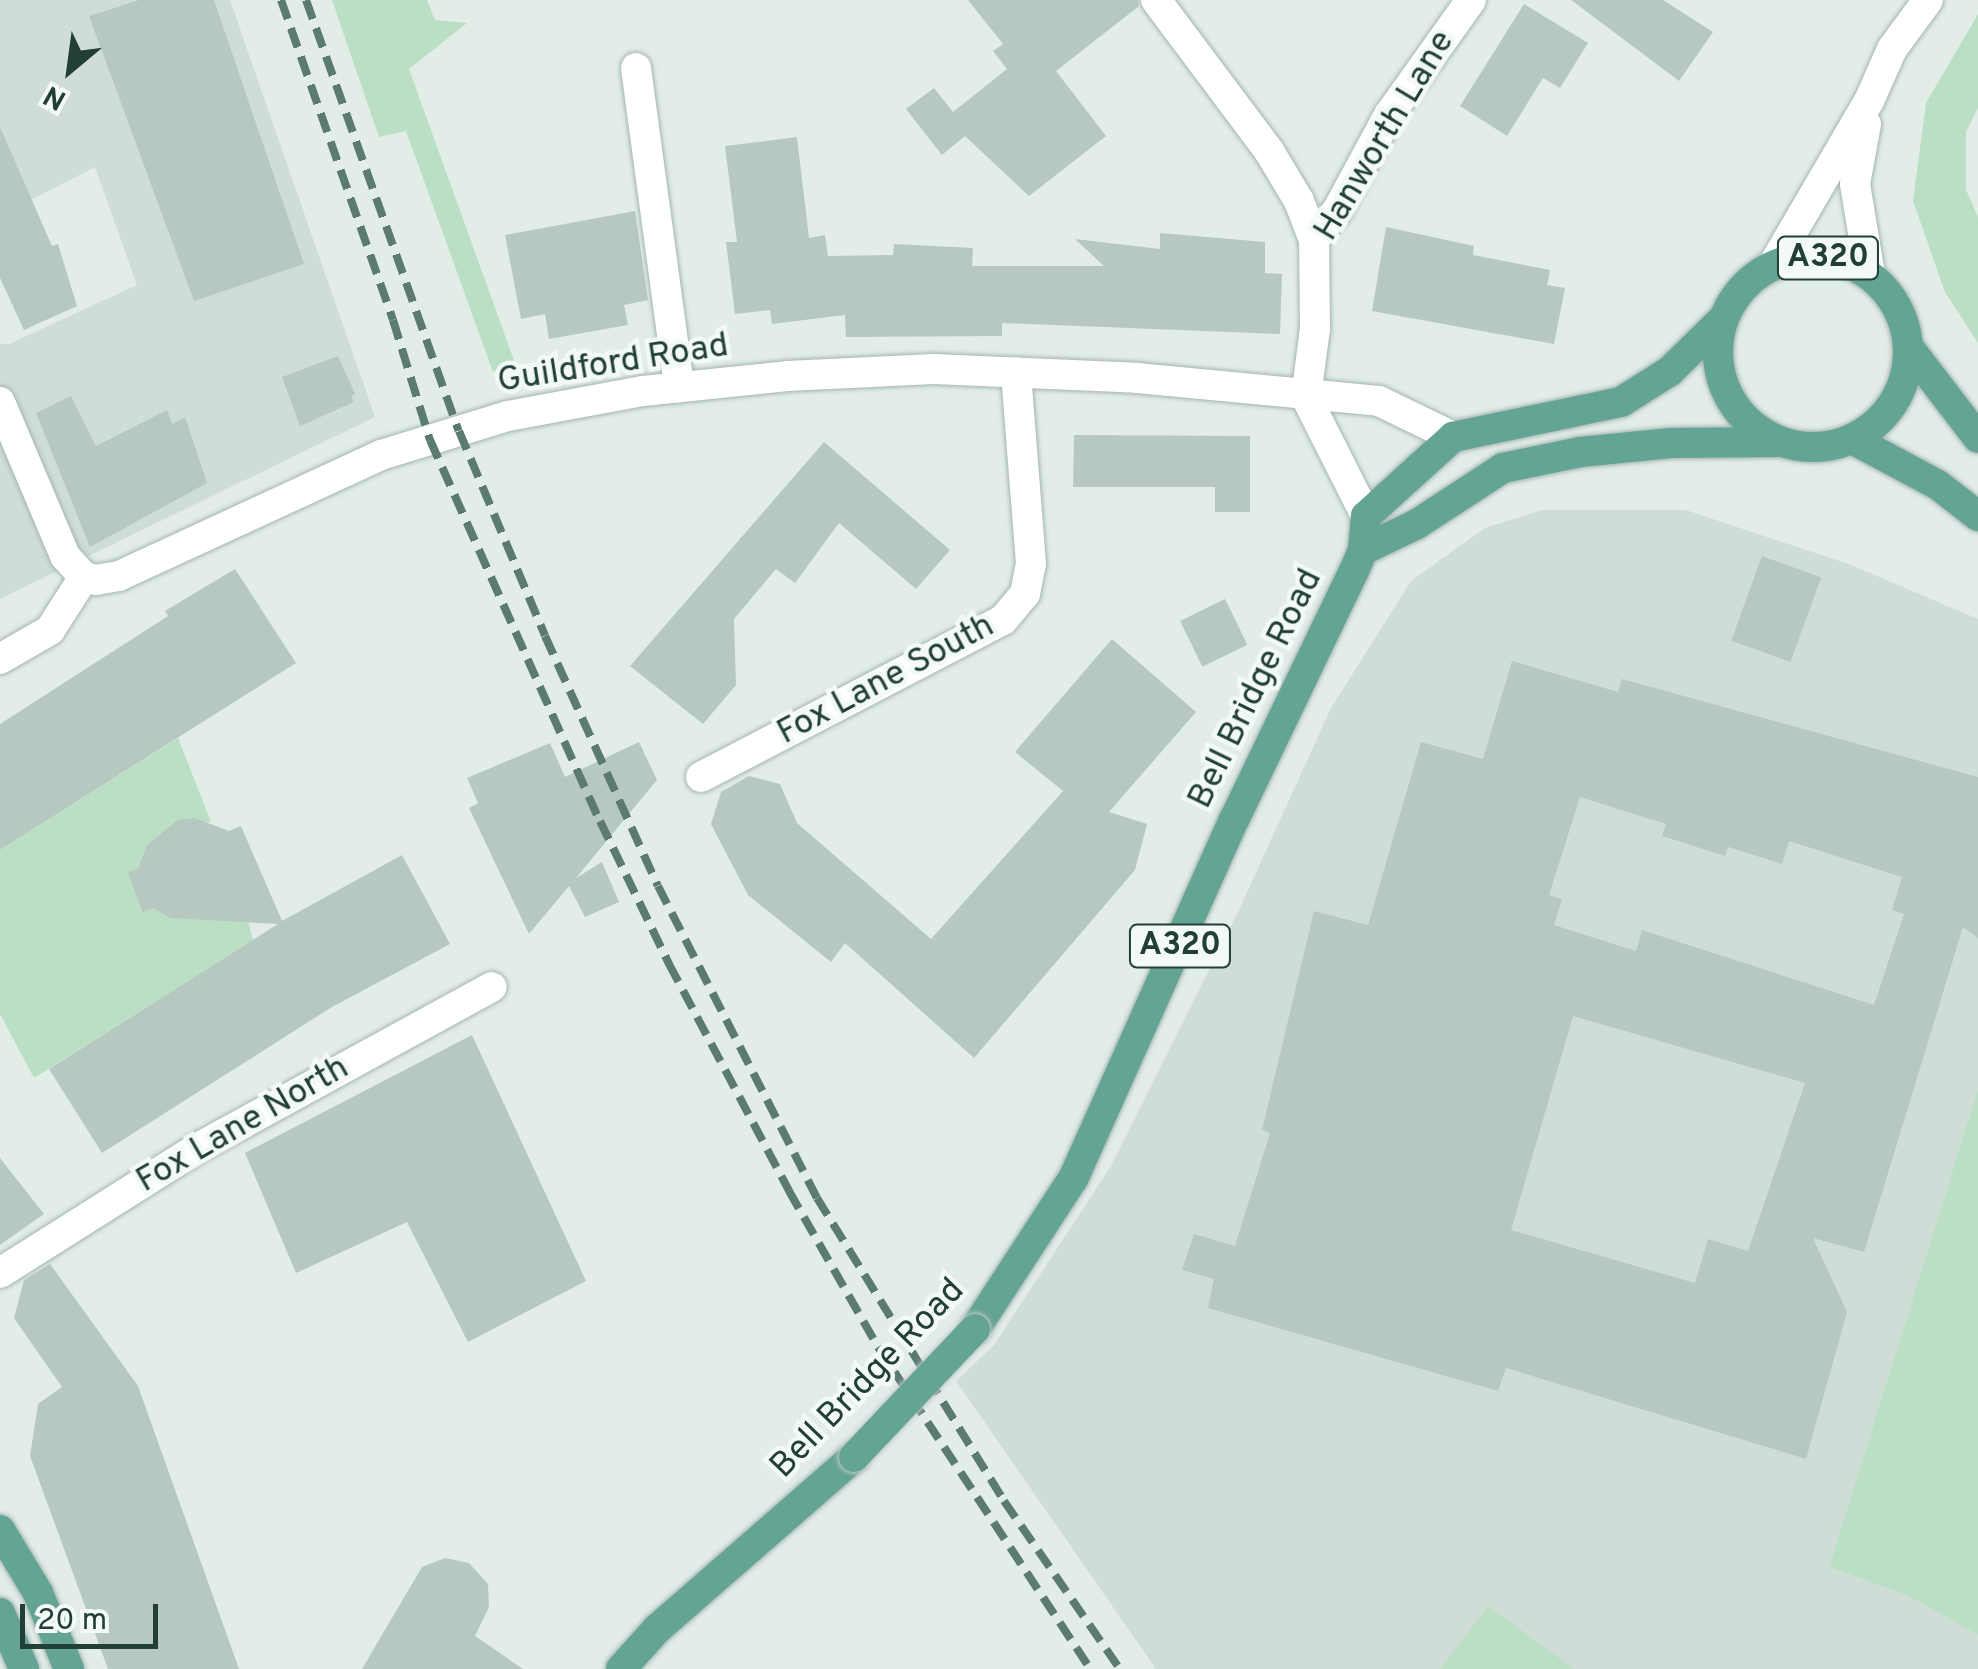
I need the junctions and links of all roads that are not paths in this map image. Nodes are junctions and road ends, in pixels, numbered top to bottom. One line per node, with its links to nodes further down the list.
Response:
1 (1156, 0): 6 (street)
2 (1471, 0): 6 (street, Hanworth Lane)
3 (1928, 0): 5 (street)
4 (636, 68): 12 (street)
5 (1870, 101): 7 (street); 8 (street)
6 (1314, 240): 13 (street, Hanworth Lane)
7 (1773, 265): 8 (main road, A320); 9 (main road, A320)
8 (1870, 275): 10 (main road, A320)
9 (1723, 319): 15 (main road, A320); 18 (main road)
10 (1909, 348): 16 (main road, A320); 17 (main road)
11 (1016, 373): 12 (street, Guildford Road); 13 (street, Guildford Road); 24 (street, Fox Lane South)
12 (679, 387): 22 (street, Guildford Road)
13 (1306, 397): 15 (street, Guildford Road); 19 (street)
14 (0, 402): 22 (street)
15 (1453, 436): 19 (main road)
16 (1978, 438)
17 (1854, 440): 18 (main road); 20 (main road)
18 (1780, 442): 21 (main road, Bell Bridge Road)
19 (1366, 516): 21 (main road, Bell Bridge Road / A320)
20 (1978, 516)
21 (1364, 550): 31 (main road, Bell Bridge Road / A320, bridge)
22 (84, 577): 23 (street)
23 (0, 659)
24 (701, 777)
25 (492, 986): 26 (street, Fox Lane North)
26 (0, 1273)
27 (0, 1530): 30 (main road)
28 (0, 1613): 29 (main road)
29 (24, 1669)
30 (70, 1669)
31 (621, 1669)

